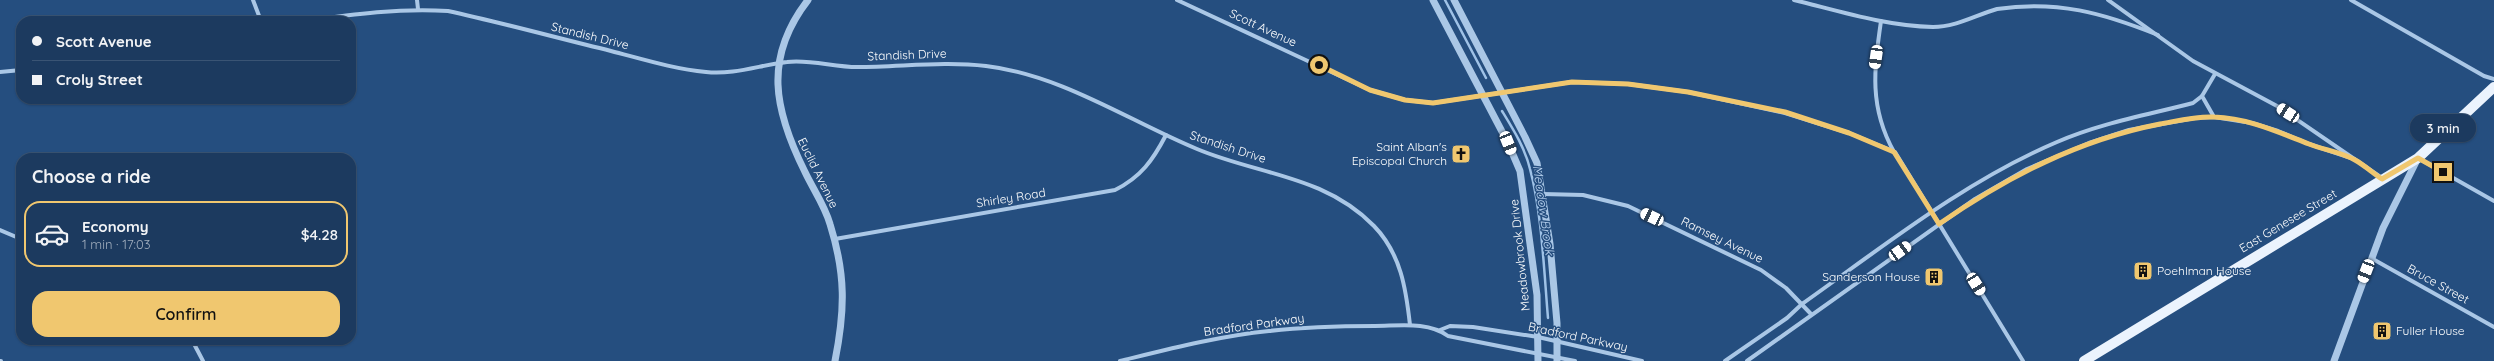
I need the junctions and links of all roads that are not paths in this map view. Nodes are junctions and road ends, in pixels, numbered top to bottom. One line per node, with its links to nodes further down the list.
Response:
1 (253, 0): 11 (street)
2 (417, 0): 10 (street)
3 (808, 0): 15 (street, Euclid Avenue)
4 (1177, 0): 22 (street, Scott Avenue)
5 (1433, 0): 22 (street, Meadowbrook Drive)
6 (1454, 0): 21 (street)
7 (1794, 0): 13 (street)
8 (2108, 0): 14 (street)
9 (2351, 0): 19 (street)
10 (418, 9): 12 (street, Standish Drive); 15 (street, Standish Drive)
11 (259, 16)
12 (339, 16)
13 (1881, 21): 14 (street); 26 (street)
14 (2158, 35): 18 (street)
15 (778, 63): 25 (street, Standish Drive); 36 (street, Euclid Avenue)
16 (16, 70): 17 (street)
17 (0, 72)
18 (2215, 74): 23 (street); 28 (street)
19 (2494, 79)
20 (2494, 87): 27 (main road, East Genesee Street)
21 (1502, 92): 22 (street, Scott Avenue); 26 (street, Scott Avenue); 30 (street)
22 (1483, 95): 43 (street, Meadowbrook Drive)
23 (2202, 96): 24 (street); 32 (street)
24 (2214, 117): 28 (street); 33 (street)
25 (1166, 136): 36 (street, Shirley Road); 40 (street, Standish Drive)
26 (1894, 152): 32 (street)
27 (2418, 158): 29 (main road, East Genesee Street); 31 (street); 37 (street)
28 (2354, 159): 29 (street)
29 (2382, 179): 58 (main road, East Genesee Street)
30 (1543, 194): 38 (street, Ramsey Avenue); 44 (street)
31 (2494, 201)
32 (1932, 214): 33 (street); 38 (street)
33 (1939, 224): 39 (street); 57 (street)
34 (0, 230): 35 (street)
35 (16, 238)
36 (834, 239): 50 (street, Euclid Avenue)
37 (2371, 258): 41 (street, Bruce Street); 59 (street)
38 (1802, 304): 39 (street, Ramsey Avenue); 55 (street)
39 (1811, 314): 56 (street)
40 (1410, 326): 42 (street, Bradford Parkway); 48 (street, Bradford Parkway)
41 (2494, 327)
42 (1440, 330): 43 (street, Bradford Parkway); 46 (street, Bradford Parkway)
43 (1538, 337): 44 (street, Bradford Parkway); 46 (street, Meadowbrook Drive)
44 (1557, 341): 47 (street); 54 (street, Bradford Parkway)
45 (195, 345): 49 (street)
46 (1538, 352): 47 (street, Bradford Parkway); 52 (street, Meadowbrook Drive)
47 (1557, 358): 53 (street, Bradford Parkway)
48 (1138, 359): 51 (street, Bradford Parkway)
49 (203, 361)
50 (835, 361)
51 (1120, 361)
52 (1538, 361)
53 (1575, 361)
54 (1642, 361)
55 (1725, 361)
56 (1747, 361)
57 (2023, 361)
58 (2084, 361)
59 (2334, 361)

